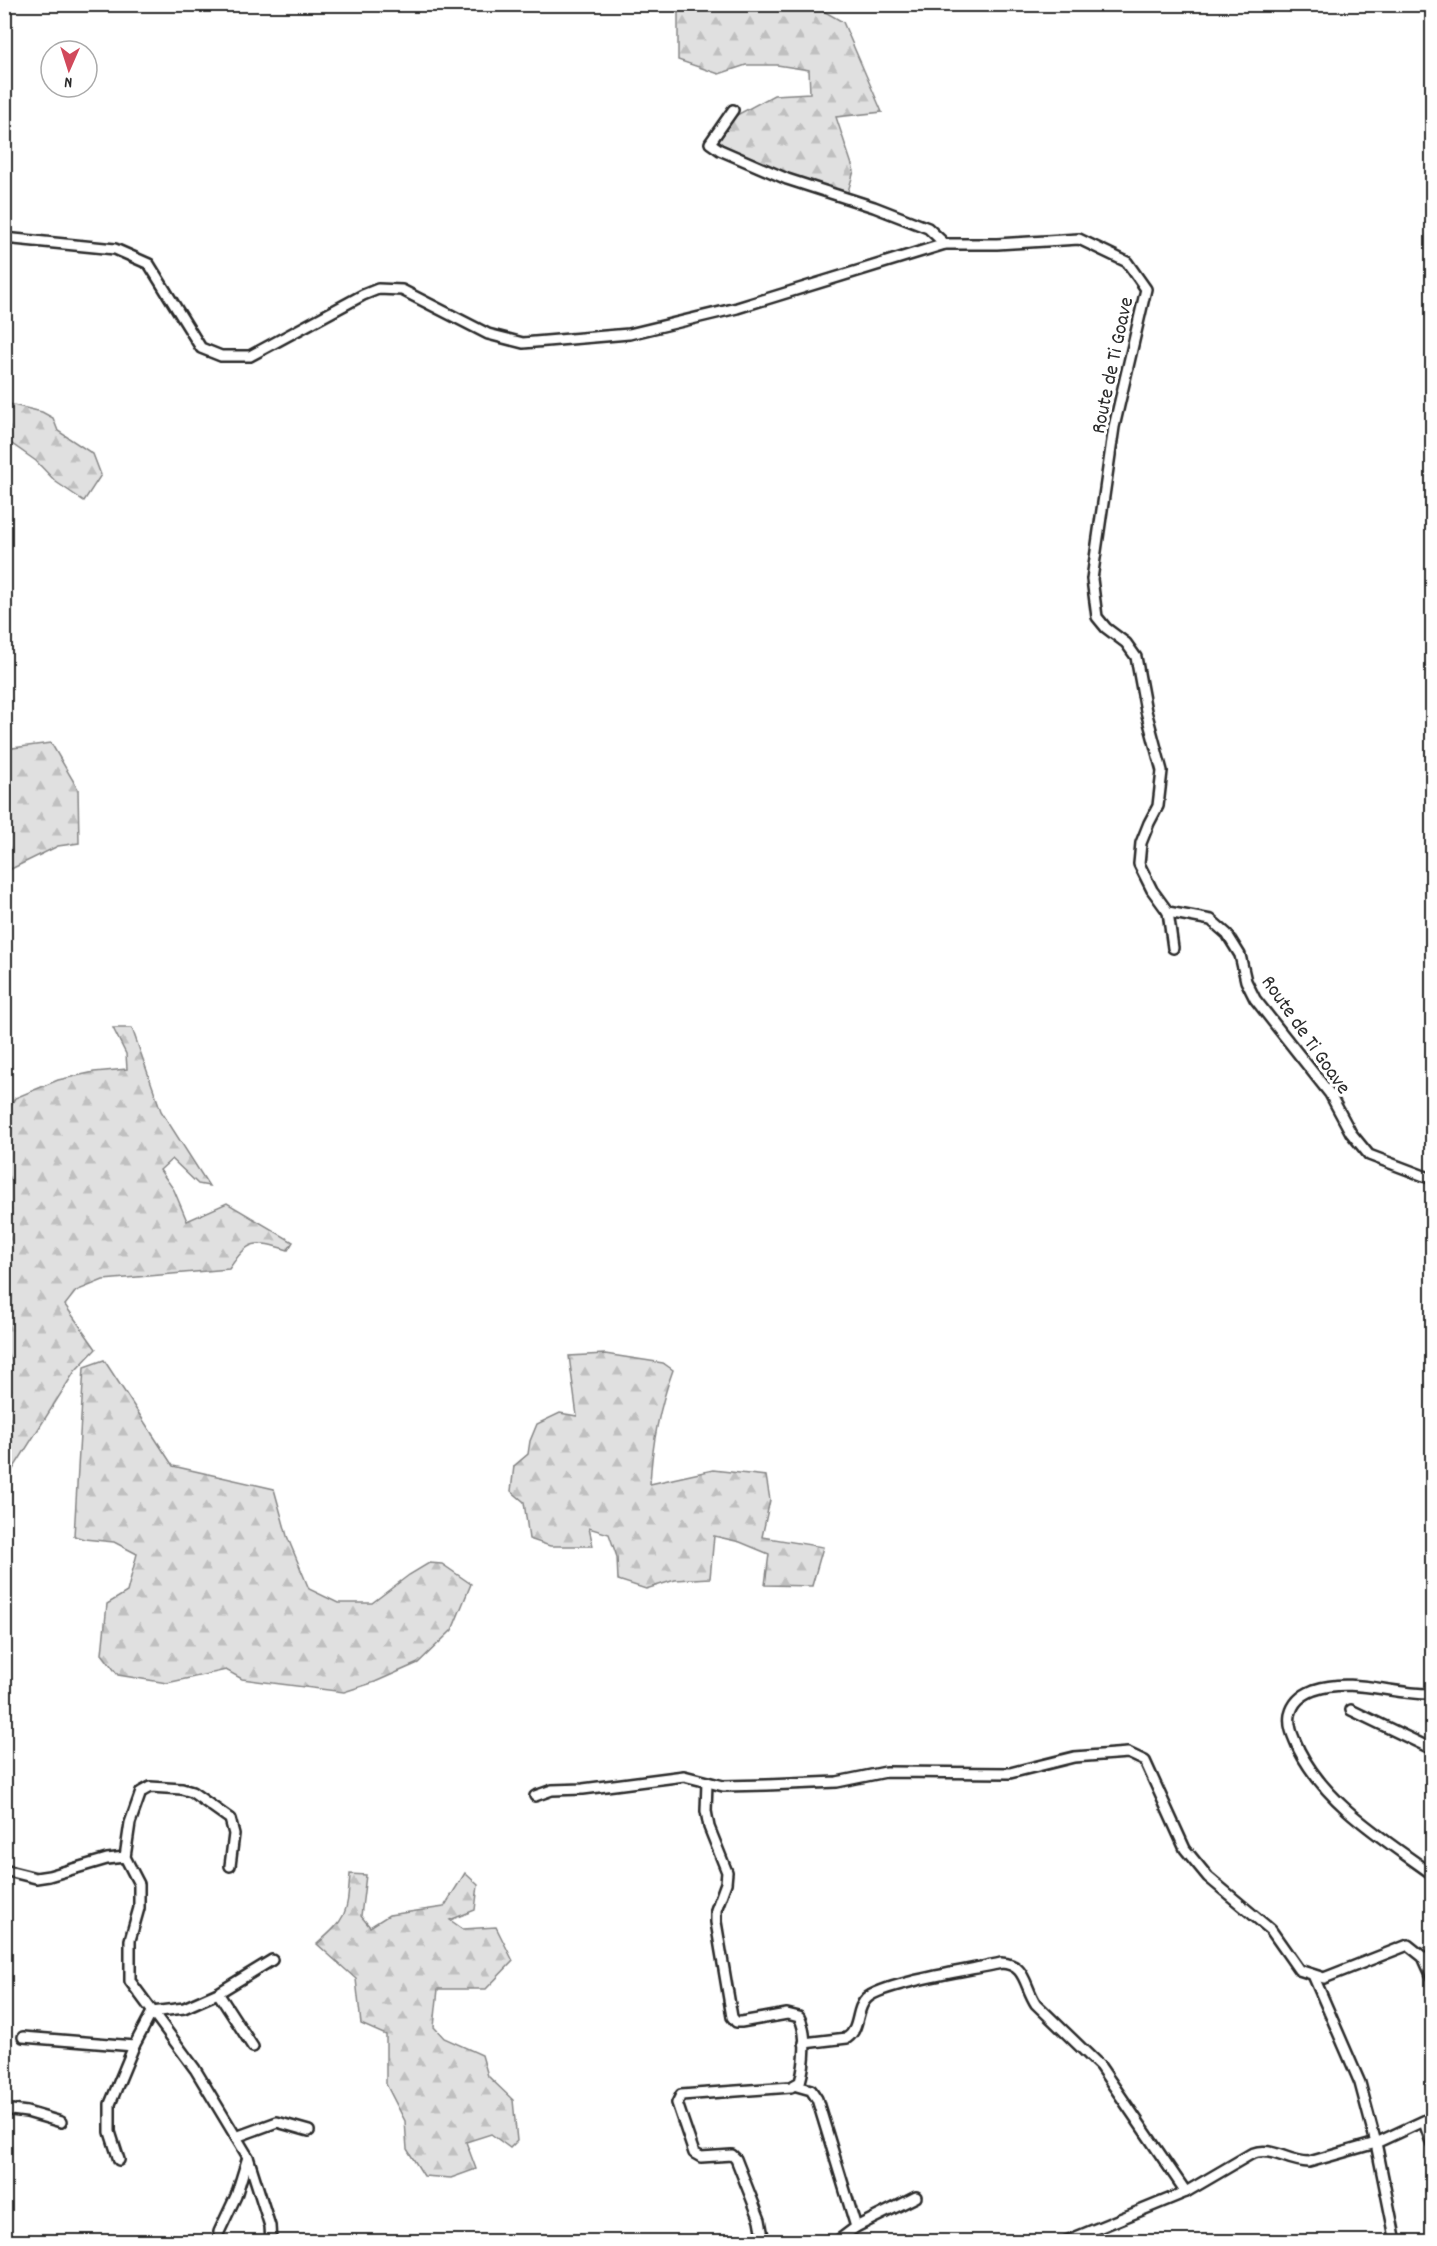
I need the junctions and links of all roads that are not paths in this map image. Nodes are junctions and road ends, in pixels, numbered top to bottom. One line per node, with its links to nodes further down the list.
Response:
1 (733, 110): 3 (street)
2 (4, 238): 3 (street, Route de Ti Goave)
3 (945, 244): 4 (street, Route de Ti Goave)
4 (1168, 912): 5 (street); 6 (street, Route de Ti Goave)
5 (1173, 948)
6 (1432, 1179)
7 (1432, 1694): 15 (street)
8 (1351, 1710): 9 (street)
9 (1432, 1749)
10 (707, 1782): 11 (street); 17 (street); 22 (street)
11 (535, 1796)
12 (125, 1857): 13 (street); 14 (street); 20 (street)
13 (230, 1866)
14 (4, 1870)
15 (1432, 1874)
16 (272, 1960): 19 (street)
17 (1313, 1975): 18 (street); 31 (street)
18 (1432, 1977)
19 (218, 1993): 20 (street); 24 (street)
20 (152, 2012): 23 (street); 30 (street)
21 (23, 2037): 23 (street)
22 (804, 2043): 25 (street); 35 (street)
23 (134, 2046): 34 (street)
24 (253, 2047)
25 (797, 2086): 37 (street); 40 (street)
26 (4, 2109): 28 (street)
27 (1428, 2120): 31 (street); 32 (street)
28 (61, 2122)
29 (309, 2131): 30 (street)
30 (236, 2137): 33 (street)
31 (1376, 2143): 35 (street); 43 (street)
32 (1432, 2145)
33 (248, 2157): 38 (street); 39 (street)
34 (119, 2160)
35 (1186, 2192): 42 (street)
36 (916, 2197): 37 (street)
37 (856, 2227): 41 (street)
38 (219, 2232)
39 (271, 2241)
40 (764, 2241)
41 (837, 2241)
42 (1064, 2241)
43 (1396, 2241)

